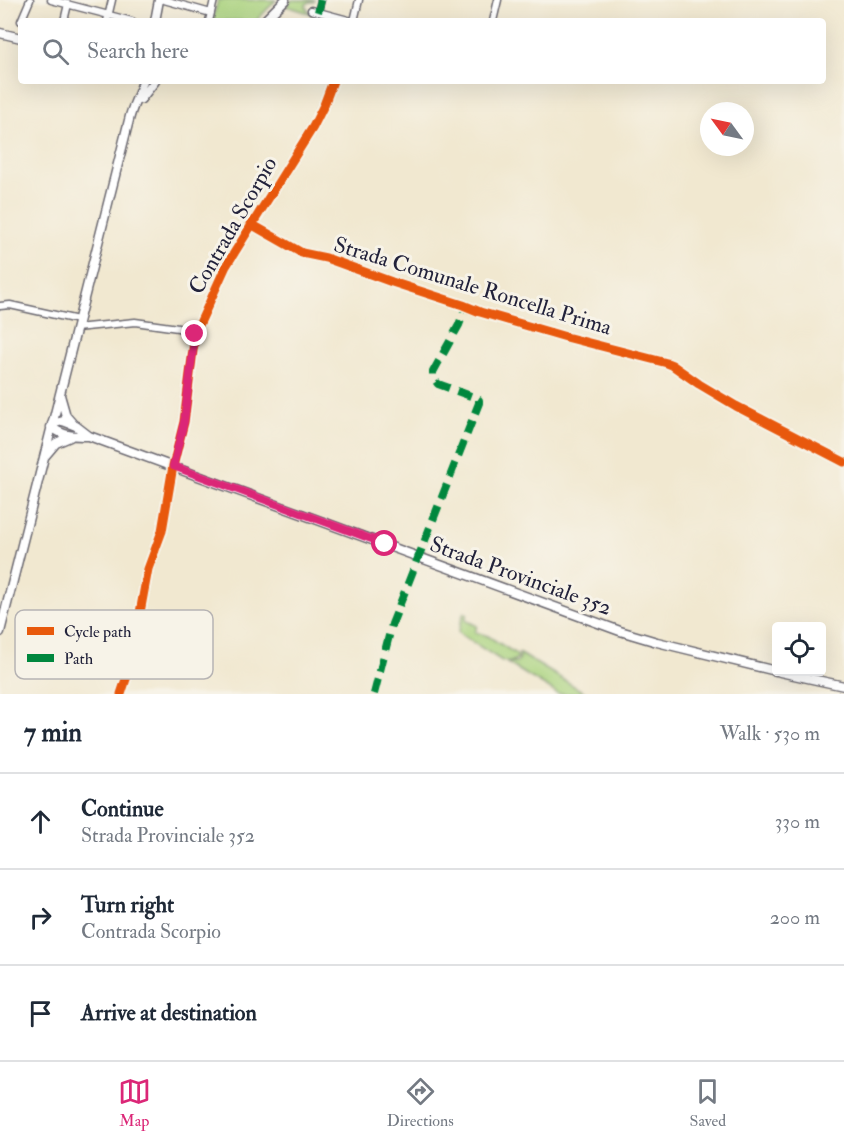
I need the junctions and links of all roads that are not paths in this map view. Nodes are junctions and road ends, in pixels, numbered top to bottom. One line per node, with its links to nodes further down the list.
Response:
1 (30, 0): 13 (street)
2 (51, 0): 11 (street)
3 (112, 0): 15 (street)
4 (159, 0): 16 (main road)
5 (164, 0): 12 (street)
6 (214, 0): 12 (street)
7 (285, 0): 18 (main road)
8 (321, 0): 19 (street)
9 (359, 0): 20 (street)
10 (498, 0): 21 (street)
11 (69, 4): 14 (street); 15 (street)
12 (211, 13): 17 (street)
13 (22, 18)
14 (65, 18)
15 (107, 18)
16 (156, 18)
17 (210, 18)
18 (267, 18)
19 (342, 18)
20 (354, 18)
21 (494, 18)
22 (0, 33): 23 (main road)
23 (18, 37)
24 (142, 84): 27 (main road)
25 (152, 84): 27 (main road)
26 (332, 84): 28 (street, Contrada Scorpio)
27 (129, 120): 30 (main road)
28 (251, 224): 31 (street, Contrada Scorpio); 38 (street, Strada Comunale Roncella Prima)
29 (0, 306): 30 (street)
30 (77, 324): 31 (street); 32 (main road)
31 (195, 334): 39 (street, Contrada Scorpio)
32 (60, 394): 33 (main road); 34 (main road, Strada Provinciale 352)
33 (52, 425): 34 (main road); 35 (main road, Strada Provinciale 352); 37 (main road)
34 (76, 426): 36 (main road, Strada Provinciale 352)
35 (71, 436): 36 (main road, Strada Provinciale 352); 37 (main road)
36 (89, 436): 39 (main road, Strada Provinciale 352)
37 (43, 459): 41 (main road)
38 (844, 462)
39 (173, 466): 40 (street, Contrada Scorpio); 42 (main road, Strada Provinciale 352)
40 (140, 610)
41 (0, 632)
42 (772, 670)
43 (800, 676): 45 (main road, Strada Provinciale 352)
44 (126, 679): 46 (street, Contrada Scorpio)
45 (844, 686)
46 (121, 694)

